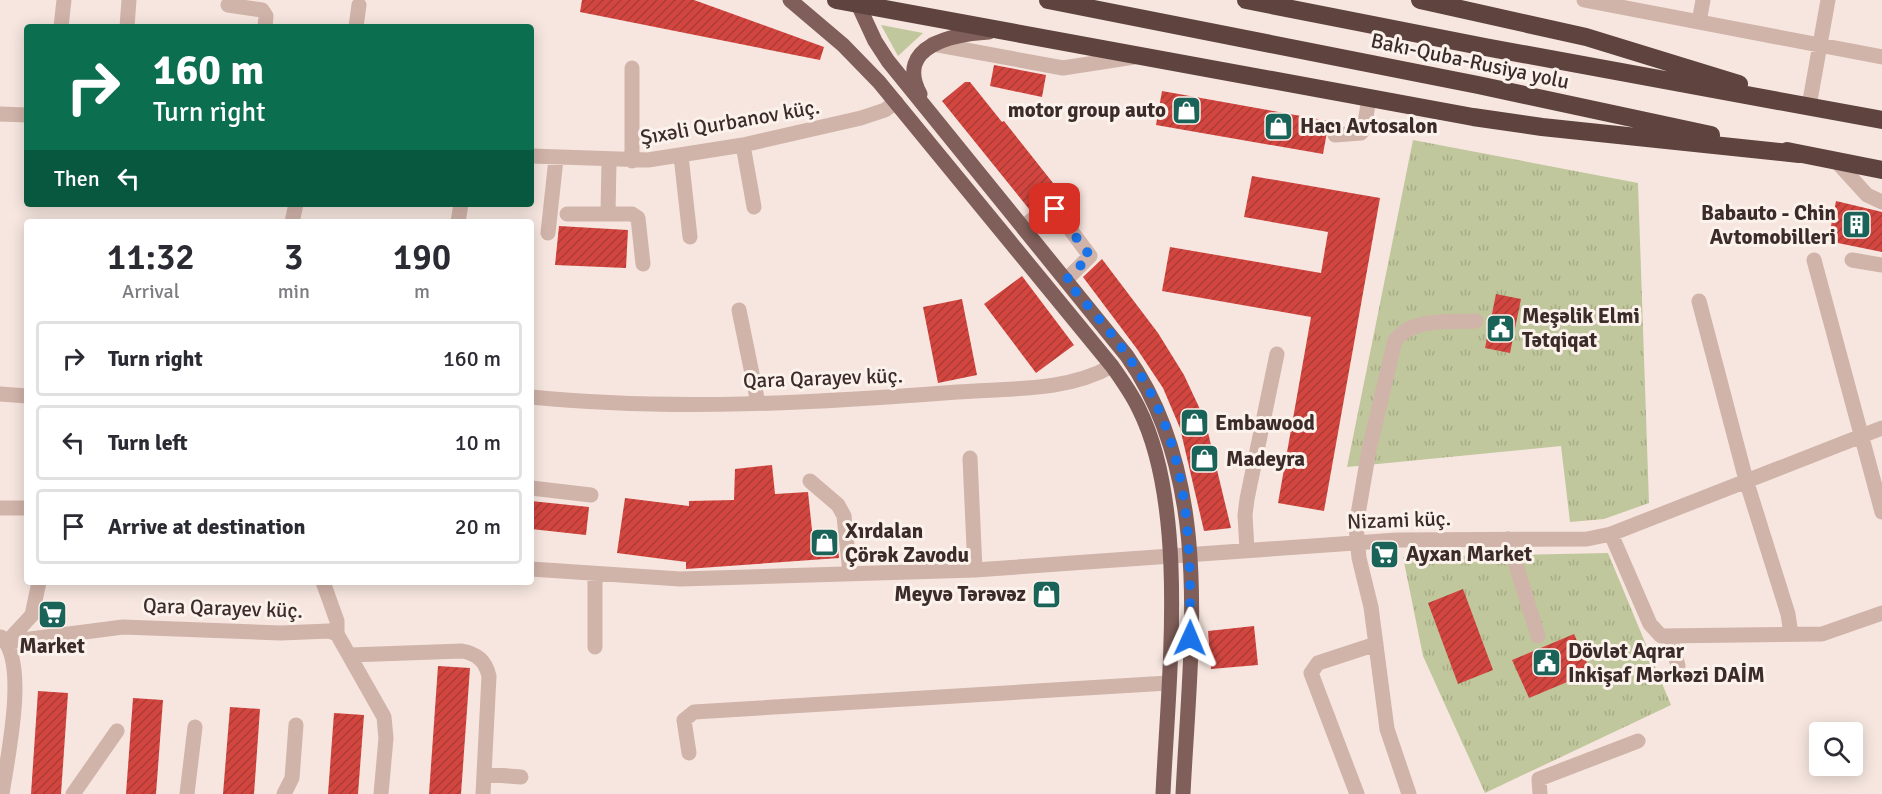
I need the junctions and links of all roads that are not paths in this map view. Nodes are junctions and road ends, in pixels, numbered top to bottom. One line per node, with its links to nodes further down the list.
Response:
1 (64, 0): 16 (street)
2 (129, 0): 17 (street)
3 (790, 0): 27 (main road)
4 (836, 0): 11 (highway)
5 (1048, 0): 35 (highway, Bakı-Quba-Rusiya yolu)
6 (1246, 0): 28 (highway, Bakı-Quba-Rusiya yolu)
7 (1420, 0): 28 (highway)
8 (1584, 0): 14 (street)
9 (1702, 0): 15 (street)
10 (1828, 0): 22 (street)
11 (856, 2): 20 (highway); 29 (main road)
12 (228, 5): 18 (street)
13 (358, 5): 19 (street)
14 (1642, 5): 15 (street)
15 (1699, 22): 22 (street)
16 (61, 24)
17 (127, 24)
18 (265, 24)
19 (356, 24)
20 (1014, 31): 21 (main road); 23 (highway)
21 (933, 44): 23 (street); 29 (main road)
22 (1820, 45): 24 (street); 28 (street)
23 (1142, 55): 26 (highway)
24 (1882, 57)
25 (632, 68): 40 (street)
26 (1369, 98): 33 (street); 35 (highway)
27 (896, 102): 34 (street, Şıxəli Qurbanov küç.); 59 (main road)
28 (1809, 106): 32 (highway, Bakı-Quba-Rusiya yolu)
29 (930, 113): 47 (main road)
30 (0, 114): 31 (street)
31 (24, 115)
32 (1882, 120)
33 (1335, 135)
34 (743, 145): 37 (street, Şıxəli Qurbanov küç.); 44 (street)
35 (1799, 154): 41 (highway, Bakı-Quba-Rusiya yolu)
36 (534, 156): 38 (street, Şıxəli Qurbanov küç.)
37 (681, 156): 40 (street, Şıxəli Qurbanov küç.); 49 (street)
38 (556, 159): 39 (street, Şıxəli Qurbanov küç.); 48 (street)
39 (609, 161): 40 (street, Şıxəli Qurbanov küç.); 46 (street)
40 (632, 161)
41 (1836, 161): 42 (highway, Bakı-Quba-Rusiya yolu); 43 (street)
42 (1882, 170)
43 (1882, 202)
44 (754, 207)
45 (567, 214): 46 (street)
46 (608, 214): 52 (street)
47 (1023, 227): 54 (main road); 54 (street)
48 (548, 232)
49 (690, 237)
50 (1814, 260): 65 (street)
51 (1852, 260): 53 (street)
52 (643, 264)
53 (1882, 266)
54 (1066, 280): 78 (main road)
55 (1699, 301): 67 (street)
56 (739, 310): 63 (street)
57 (1476, 321): 76 (street)
58 (1277, 354): 77 (street)
59 (1112, 366): 63 (street, Qara Qarayev küç.); 79 (main road)
60 (0, 394): 61 (street)
61 (24, 396)
62 (534, 397): 63 (street, Qara Qarayev küç.)
63 (758, 403)
64 (1882, 428): 65 (street, Nizami küç.)
65 (1860, 437): 67 (street, Nizami küç.); 73 (street)
66 (970, 458): 81 (street)
67 (1746, 480): 74 (street, Nizami küç.); 88 (street)
68 (810, 481): 82 (street)
69 (534, 488): 70 (street)
70 (591, 495)
71 (0, 508): 72 (street)
72 (24, 508)
73 (1882, 512)
74 (1611, 534): 75 (street, Nizami küç.); 90 (street)
75 (1508, 539): 76 (street, Nizami küç.); 89 (street)
76 (1357, 542): 77 (street, Nizami küç.); 92 (street)
77 (1247, 550): 78 (street, Nizami küç.)
78 (1190, 555): 79 (street, Nizami küç.); 112 (main road)
79 (1170, 557): 81 (street, Nizami küç.); 96 (main road)
80 (534, 570): 83 (street, Nizami küç.)
81 (975, 570): 82 (street, Nizami küç.)
82 (850, 573): 83 (street, Nizami küç.)
83 (595, 575): 93 (street)
84 (38, 585): 91 (street)
85 (324, 585): 87 (street)
86 (1882, 613): 88 (street)
87 (337, 634): 91 (street, Qara Qarayev küç.); 94 (street)
88 (1791, 634): 90 (street)
89 (1538, 636)
90 (1670, 636): 95 (street)
91 (3, 639): 97 (street)
92 (1376, 644): 113 (street); 114 (street)
93 (595, 647)
94 (350, 655): 103 (street); 109 (street)
95 (1678, 666)
96 (1168, 683): 102 (street); 111 (main road)
97 (6, 715): 105 (street)
98 (296, 725): 108 (street)
99 (195, 727): 107 (street)
100 (117, 731): 106 (street)
101 (1638, 741): 115 (street)
102 (689, 753)
103 (484, 774): 104 (street); 110 (street)
104 (521, 777)
105 (2, 794)
106 (73, 794)
107 (187, 794)
108 (284, 794)
109 (381, 794)
110 (483, 794)
111 (1163, 794)
112 (1183, 794)
113 (1357, 794)
114 (1409, 794)
115 (1540, 794)

